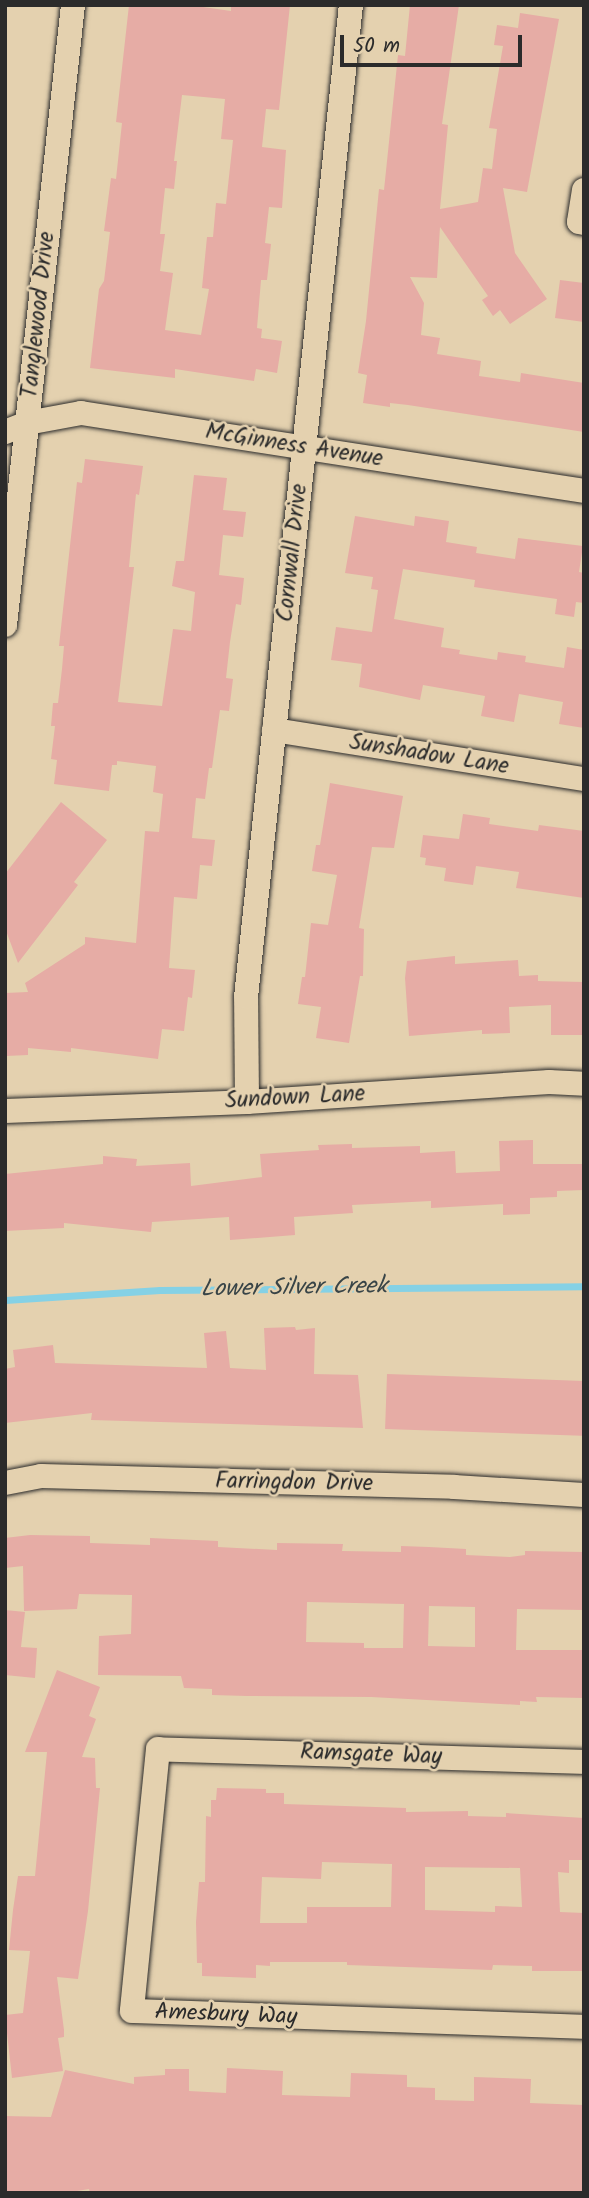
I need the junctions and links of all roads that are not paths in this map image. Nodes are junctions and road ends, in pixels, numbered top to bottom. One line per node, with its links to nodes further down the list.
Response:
1 (73, 5): 5 (street, Tanglewood Drive)
2 (351, 5): 6 (street, Cornwall Drive)
3 (584, 190): 4 (street)
4 (581, 223)
5 (16, 427): 6 (street, McGinness Avenue); 8 (street, Tanglewood Drive)
6 (304, 447): 7 (street, McGinness Avenue); 10 (street, Cornwall Drive)
7 (584, 491)
8 (12, 506): 9 (street, Tanglewood Drive)
9 (5, 625)
10 (274, 730): 11 (street, Sunshadow Lane); 13 (street, Cornwall Drive)
11 (584, 779)
12 (584, 1084): 13 (street, Sundown Lane)
13 (247, 1102): 14 (street, Sundown Lane)
14 (5, 1111)
15 (5, 1483): 16 (street, Farringdon Drive)
16 (584, 1495)
17 (158, 1749): 18 (street, Ramsgate Way); 19 (street, Amesbury Way)
18 (584, 1762)
19 (584, 2027)

